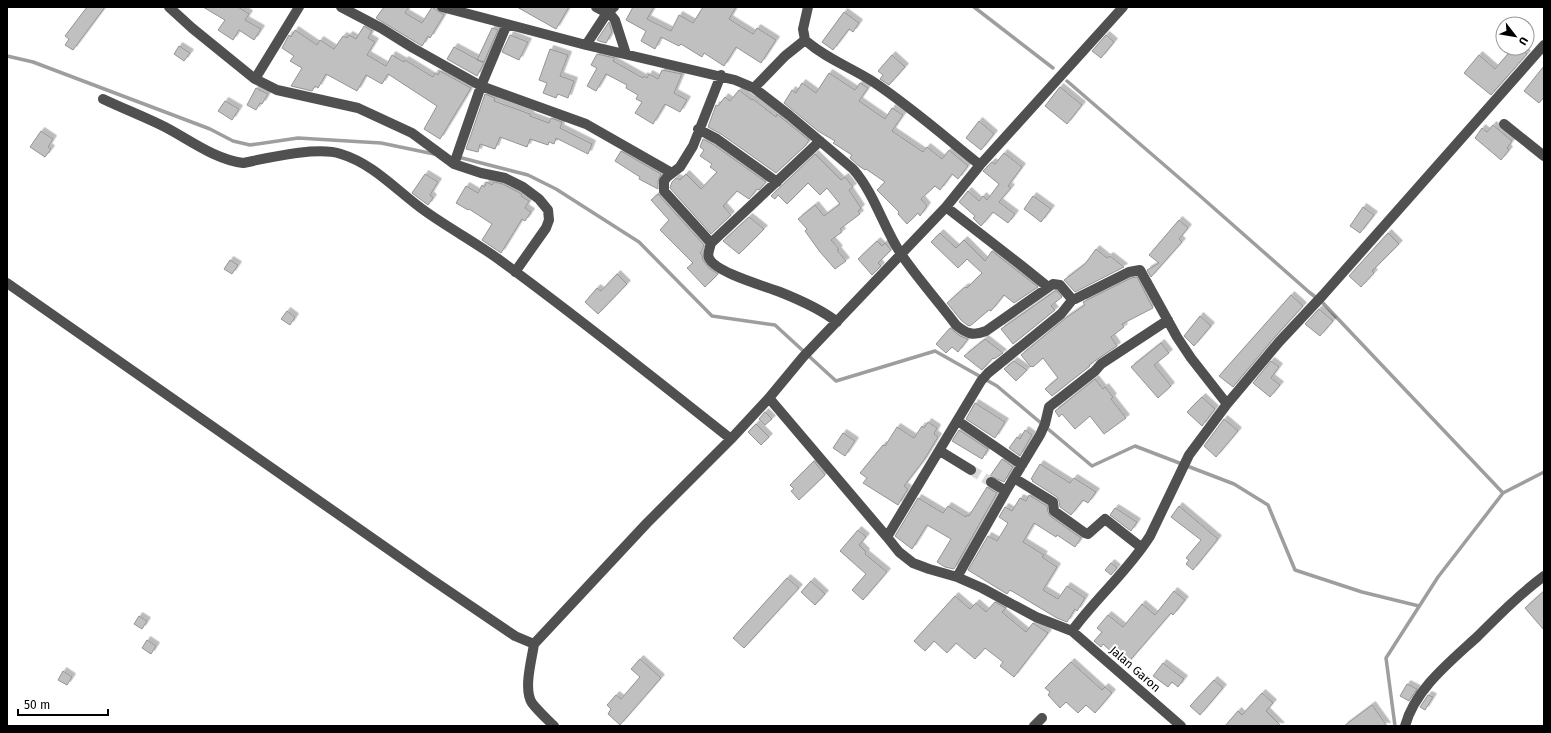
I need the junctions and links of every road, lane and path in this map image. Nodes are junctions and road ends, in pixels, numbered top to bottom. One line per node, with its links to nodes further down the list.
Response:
1 (170, 7): 16 (street)
2 (299, 7): 16 (street)
3 (341, 7): 17 (street)
4 (442, 7): 9 (street)
5 (596, 7): 8 (street)
6 (808, 7): 11 (street)
7 (1123, 7): 25 (street)
8 (611, 10): 12 (street); 14 (street)
9 (471, 11): 10 (street)
10 (507, 24): 12 (street); 17 (street)
11 (805, 40): 18 (street); 25 (street)
12 (586, 45): 14 (street)
13 (1544, 45): 38 (street)
14 (626, 54): 15 (street)
15 (721, 75): 18 (street); 21 (street)
16 (255, 79): 24 (street)
17 (481, 86): 24 (street); 26 (street)
18 (754, 88): 22 (street)
19 (103, 99): 31 (street)
20 (1504, 124): 23 (street)
21 (698, 129): 26 (street); 27 (street)
22 (820, 141): 27 (street); 30 (street)
23 (1544, 156)
24 (454, 164): 31 (street)
25 (980, 165): 28 (street)
26 (672, 173): 29 (street)
27 (777, 182): 29 (street)
28 (946, 207): 30 (street); 33 (street)
29 (710, 243): 36 (street)
30 (901, 254): 33 (street); 36 (street)
31 (515, 272): 40 (street)
32 (7, 283): 52 (street)
33 (1048, 287): 34 (street)
34 (1073, 299): 35 (street); 39 (street)
35 (1168, 320): 38 (street); 42 (street)
36 (838, 322): 37 (street)
37 (769, 398): 40 (street); 47 (street, Jalan Garon)
38 (1227, 404): 48 (street)
39 (958, 420): 41 (street); 42 (street)
40 (731, 439): 52 (street)
41 (940, 450): 43 (street); 47 (street)
42 (1022, 465): 44 (street)
43 (971, 470)
44 (1014, 478): 46 (street); 48 (street)
45 (990, 482): 46 (street)
46 (1006, 491): 50 (street)
47 (887, 537): 50 (street, Jalan Garon)
48 (1142, 548): 51 (street)
49 (1544, 576): 57 (street)
50 (957, 577): 51 (street, Jalan Garon)
51 (1072, 632): 56 (street, Jalan Garon)
52 (534, 644): 54 (street)
53 (1042, 718): 55 (street)
54 (554, 726)
55 (1034, 726)
56 (1180, 726)
57 (1406, 726)

